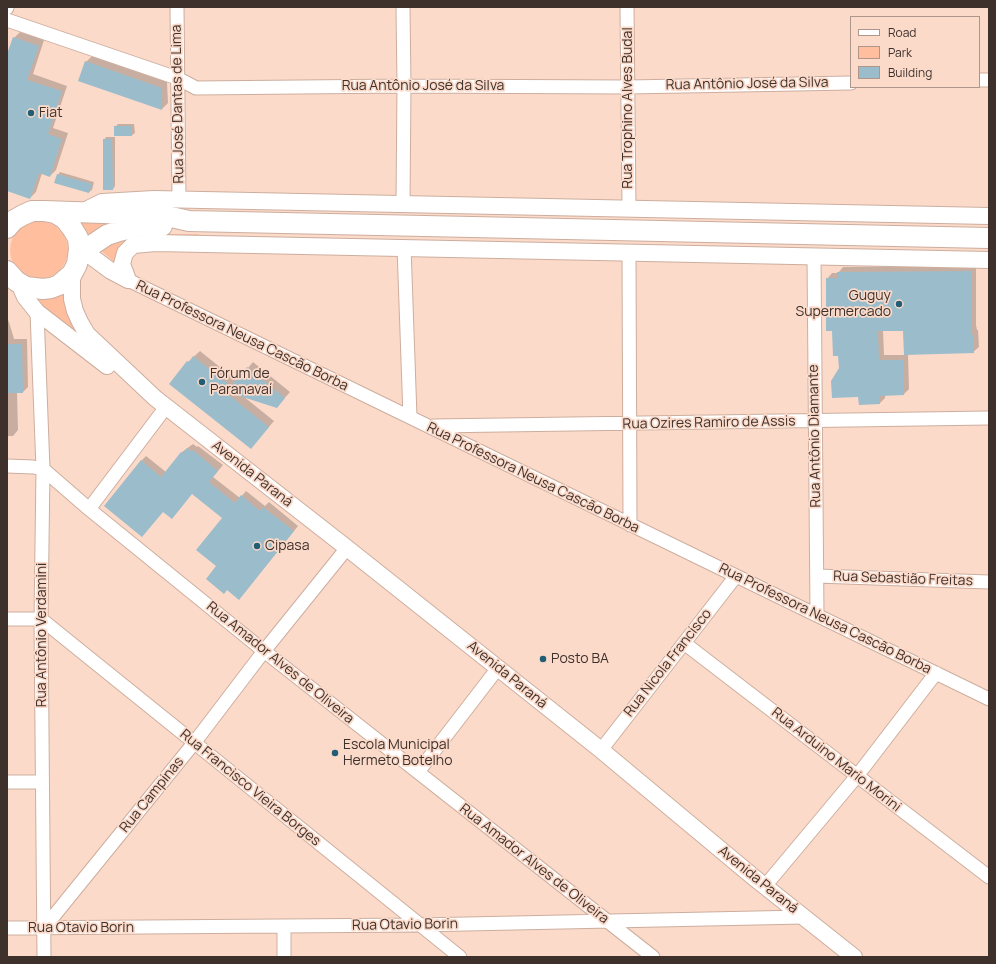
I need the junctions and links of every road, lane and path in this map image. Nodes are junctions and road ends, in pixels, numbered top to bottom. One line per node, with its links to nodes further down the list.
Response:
1 (177, 7): 5 (street, Rua José Dantas de Lima)
2 (403, 7): 7 (street)
3 (627, 7): 8 (street, Rua Trophino Alves Budal)
4 (7, 20): 5 (street, Rua Antônio José da Silva)
5 (177, 78): 7 (street, Rua Antônio José da Silva); 9 (street, Rua José Dantas de Lima)
6 (850, 83): 8 (street, Rua Antônio José da Silva)
7 (404, 86): 8 (street, Rua Antônio José da Silva); 10 (street)
8 (628, 87): 11 (street, Rua Trophino Alves Budal)
9 (179, 200): 10 (street); 13 (street)
10 (403, 204): 11 (street)
11 (629, 209): 15 (street)
12 (44, 211): 13 (main road); 14 (main road); 20 (main road)
13 (82, 212): 16 (main road)
14 (15, 216): 17 (main road)
15 (989, 216)
16 (189, 221): 18 (main road); 20 (main road)
17 (7, 228)
18 (989, 238)
19 (404, 247): 21 (street); 26 (street); 29 (street)
20 (79, 252): 24 (main road); 26 (street, Rua Professora Neusa Cascão Borba)
21 (629, 252): 22 (street); 32 (street)
22 (814, 256): 23 (street); 31 (street, Rua Antônio Diamante)
23 (989, 260)
24 (72, 274): 25 (main road); 28 (street, Avenida Paraná)
25 (12, 279): 27 (street, Avenida Paraná)
26 (128, 280): 29 (street, Rua Professora Neusa Cascão Borba)
27 (37, 312): 28 (street, Avenida Paraná); 35 (street, Rua Antônio Verdamini)
28 (160, 403): 36 (street); 38 (street, Avenida Paraná)
29 (410, 417): 33 (street, Rua Professora Neusa Cascão Borba)
30 (989, 418): 31 (street, Rua Ozires Ramiro de Assis)
31 (815, 421): 32 (street, Rua Ozires Ramiro de Assis); 40 (street, Rua Antônio Diamante)
32 (629, 424): 33 (street, Rua Ozires Ramiro de Assis); 37 (street)
33 (429, 426): 37 (street, Rua Professora Neusa Cascão Borba)
34 (7, 466): 35 (street)
35 (43, 469): 36 (street, Rua Amador Alves de Oliveira); 43 (street, Rua Antônio Verdamini)
36 (88, 509): 46 (street, Rua Amador Alves de Oliveira)
37 (630, 525): 39 (street, Rua Professora Neusa Cascão Borba)
38 (347, 548): 46 (street, Rua Campinas); 47 (street, Avenida Paraná)
39 (736, 576): 42 (street, Rua Professora Neusa Cascão Borba); 45 (street, Rua Nicola Francisco)
40 (817, 576): 41 (street, Rua Sebastião Freitas); 42 (street, Rua Antônio Diamante)
41 (989, 582)
42 (817, 615): 48 (street, Rua Professora Neusa Cascão Borba)
43 (41, 619): 44 (street); 50 (street, Rua Francisco Vieira Borges); 55 (street, Rua Antônio Verdamini)
44 (7, 620)
45 (684, 643): 51 (street, Rua Nicola Francisco); 53 (street, Rua Arduino Mario Morini)
46 (264, 651): 50 (street, Rua Campinas); 52 (street, Rua Amador Alves de Oliveira)
47 (498, 668): 51 (street, Avenida Paraná); 52 (street)
48 (936, 673): 49 (street, Rua Professora Neusa Cascão Borba); 53 (street)
49 (989, 699)
50 (194, 743): 60 (street, Rua Francisco Vieira Borges); 63 (street, Rua Campinas)
51 (600, 750): 57 (street, Avenida Paraná)
52 (418, 772): 59 (street, Rua Amador Alves de Oliveira)
53 (857, 776): 56 (street, Rua Arduino Mario Morini); 57 (street)
54 (7, 782): 55 (street)
55 (42, 782): 63 (street, Rua Antônio Verdamini)
56 (989, 877)
57 (765, 886): 58 (street, Avenida Paraná)
58 (804, 917): 59 (street, Rua Otavio Borin); 68 (street, Avenida Paraná)
59 (605, 921): 60 (street, Rua Otavio Borin); 67 (street, Rua Amador Alves de Oliveira)
60 (418, 925): 61 (street, Rua Otavio Borin); 66 (street, Rua Francisco Vieira Borges)
61 (284, 926): 63 (street, Rua Otavio Borin); 65 (street)
62 (7, 928): 63 (street, Rua Otavio Borin)
63 (44, 928): 64 (street, Rua Antônio Verdamini)
64 (44, 957)
65 (284, 957)
66 (460, 957)
67 (653, 957)
68 (854, 957)

